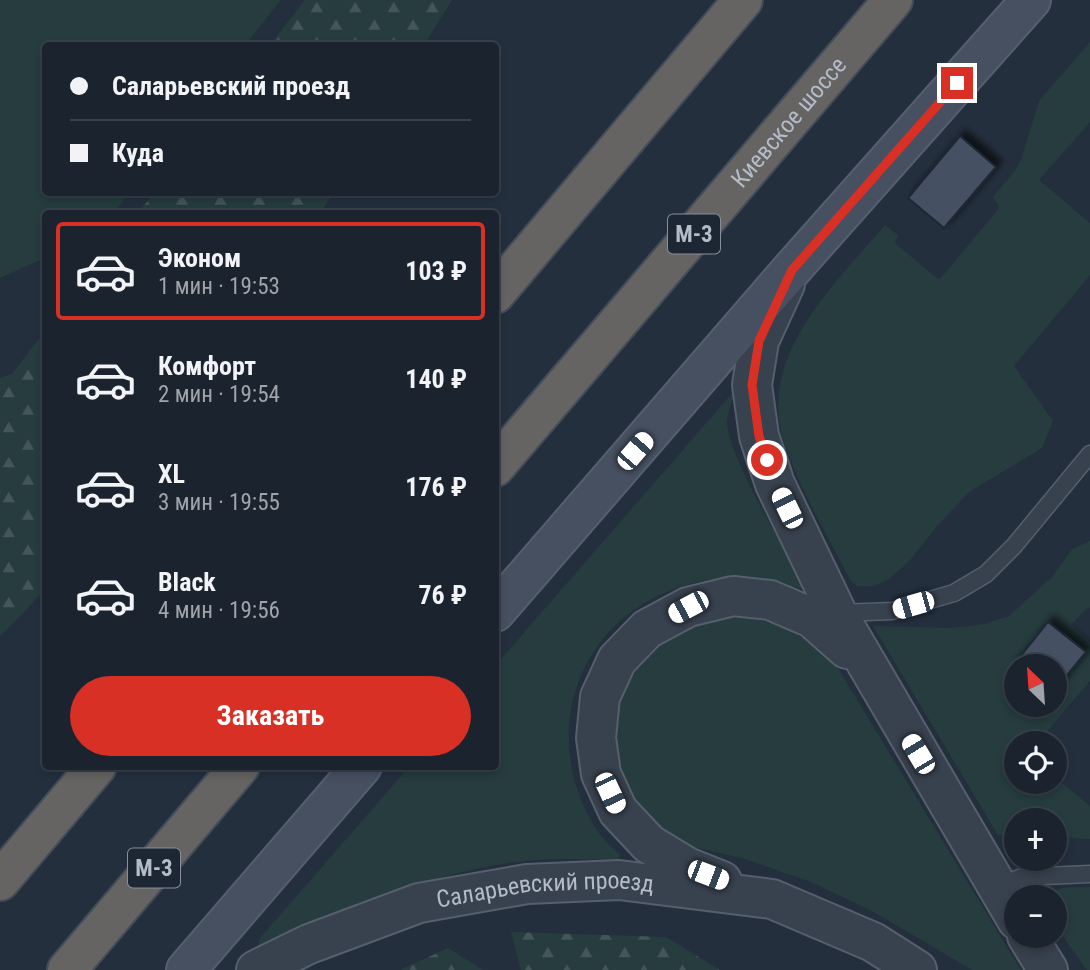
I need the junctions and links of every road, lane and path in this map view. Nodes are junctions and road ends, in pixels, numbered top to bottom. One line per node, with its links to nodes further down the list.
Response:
1 (731, 0): 5 (main road)
2 (743, 0): 5 (highway)
3 (893, 0): 9 (highway, Киевское шоссе / М-3)
4 (1031, 0): 6 (main road)
5 (700, 51): 7 (highway)
6 (792, 270): 10 (main road); 11 (street)
7 (499, 288)
8 (1090, 454): 11 (lane)
9 (499, 462)
10 (499, 607)
11 (837, 613): 12 (street)
12 (892, 710): 18 (street); 19 (street)
13 (94, 770): 17 (highway)
14 (237, 770): 22 (highway, М-3)
15 (359, 770): 23 (main road)
16 (1090, 874): 18 (lane)
17 (0, 881)
18 (996, 888): 20 (street)
19 (772, 899): 24 (street, Саларьевский проезд); 25 (street, Саларьевский проезд)
20 (1004, 900)
21 (1034, 948): 26 (street)
22 (67, 970)
23 (186, 970)
24 (256, 970)
25 (917, 970)
26 (1048, 970)

